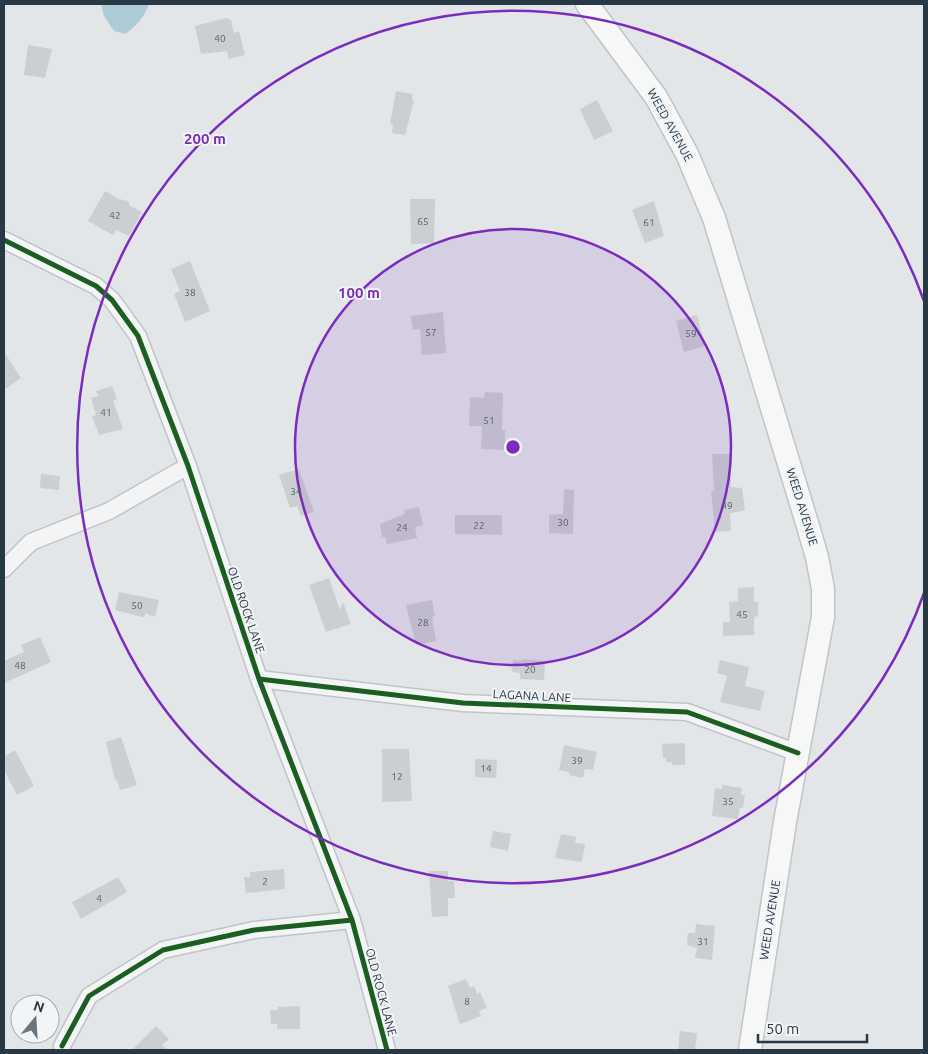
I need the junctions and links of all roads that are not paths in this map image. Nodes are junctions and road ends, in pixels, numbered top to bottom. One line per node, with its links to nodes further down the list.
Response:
1 (587, 4): 6 (main road, WEED AVENUE)
2 (4, 240): 3 (street, OLD ROCK LANE)
3 (188, 466): 4 (street); 5 (street, OLD ROCK LANE)
4 (4, 569)
5 (259, 679): 6 (street, LAGANA LANE); 7 (street, OLD ROCK LANE)
6 (798, 753): 10 (main road, WEED AVENUE)
7 (352, 920): 8 (street); 9 (street, OLD ROCK LANE)
8 (62, 1046)
9 (387, 1050)
10 (750, 1050)

